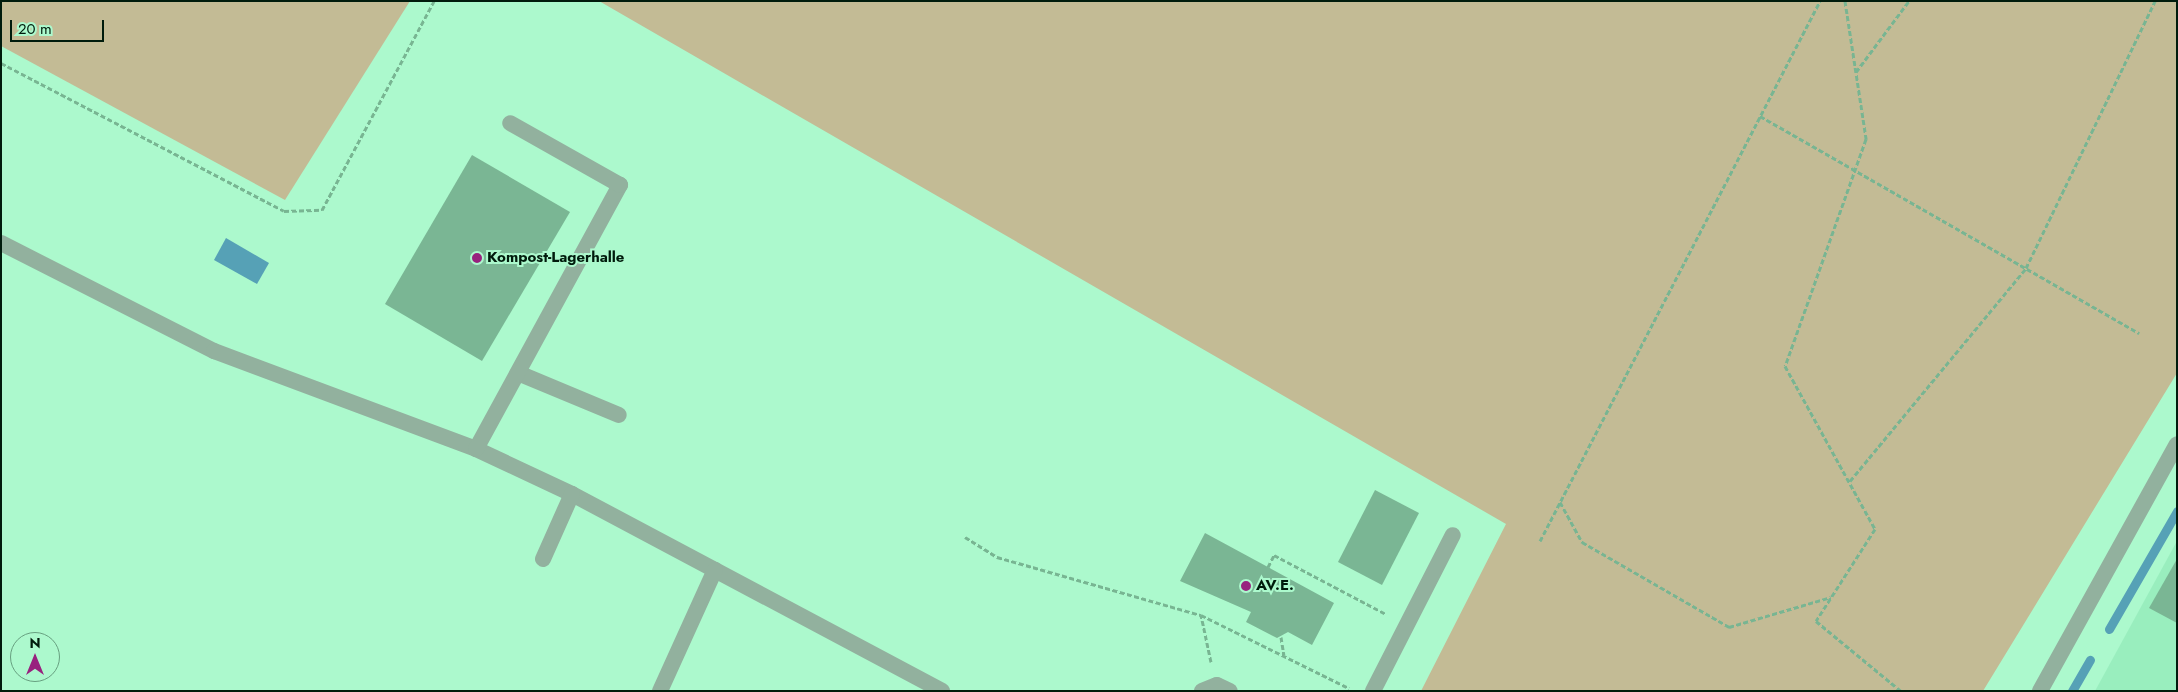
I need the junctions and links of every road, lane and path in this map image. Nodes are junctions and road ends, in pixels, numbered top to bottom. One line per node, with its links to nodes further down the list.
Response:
1 (434, 1): 6 (path)
2 (1820, 1): 8 (path)
3 (1845, 1): 7 (path)
4 (1909, 1): 7 (path)
5 (2155, 1): 12 (path)
6 (1, 63)
7 (1855, 72): 10 (path)
8 (1760, 116): 10 (path); 20 (path)
9 (510, 123): 14 (lane)
10 (1855, 170): 12 (path); 18 (path)
11 (1, 243): 17 (lane)
12 (2026, 268): 13 (path); 18 (path)
13 (2139, 333)
14 (518, 373): 15 (lane); 17 (lane)
15 (619, 415)
16 (2177, 444): 38 (lane)
17 (476, 449): 19 (lane)
18 (1850, 481): 27 (path)
19 (572, 494): 24 (lane); 26 (lane)
20 (1560, 502): 23 (path); 27 (path)
21 (1453, 535): 29 (lane)
22 (965, 537): 28 (path)
23 (1540, 541)
24 (543, 559)
25 (1268, 567): 29 (path)
26 (715, 570): 33 (lane); 34 (lane)
27 (1832, 597): 37 (path)
28 (1201, 614): 31 (path); 32 (path)
29 (1407, 624): 36 (lane)
30 (1281, 637): 31 (path)
31 (1284, 656): 35 (path)
32 (1216, 689)
33 (660, 691)
34 (942, 691)
35 (1354, 691)
36 (1372, 691)
37 (1901, 691)
38 (2040, 691)

